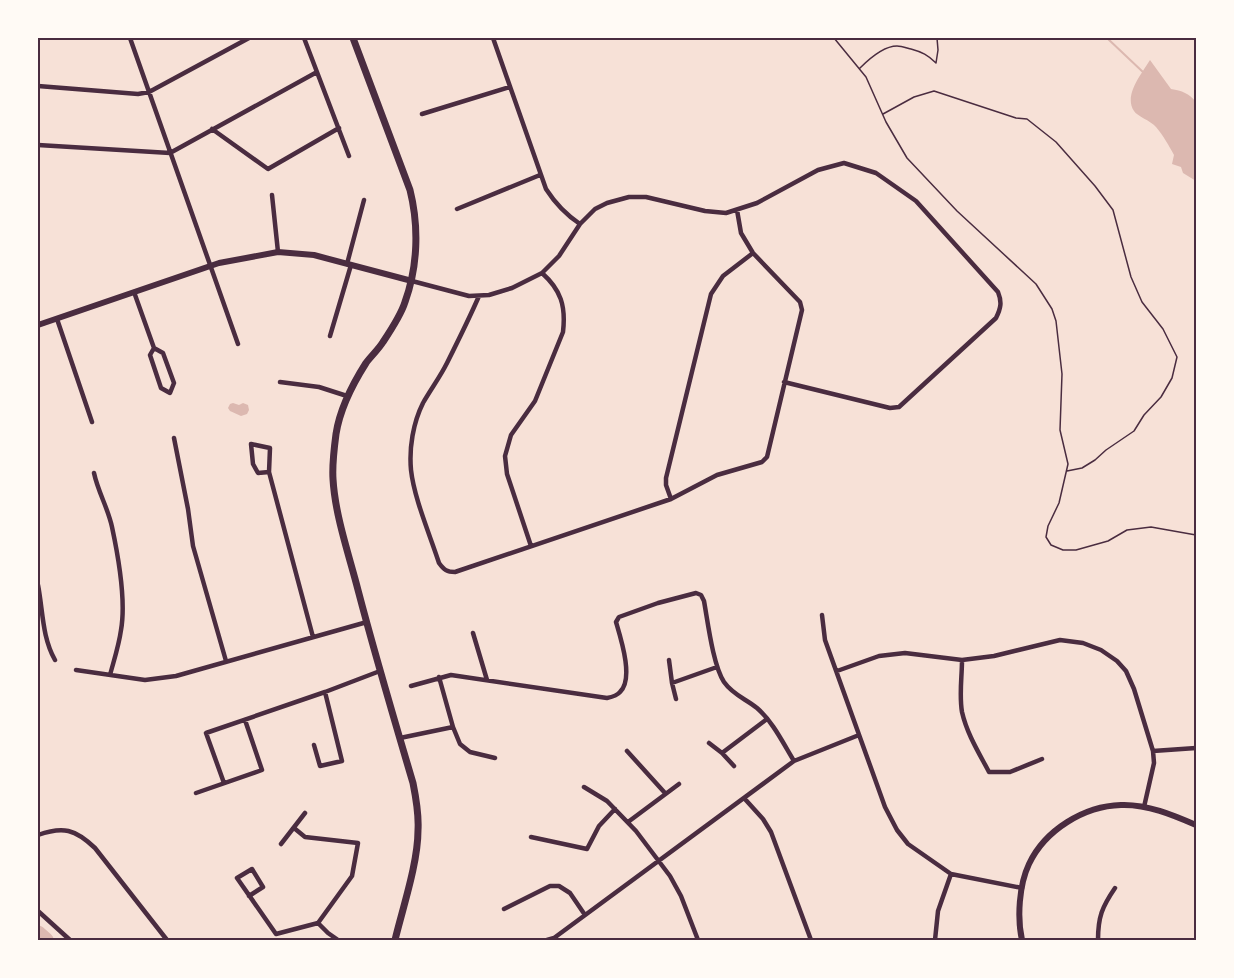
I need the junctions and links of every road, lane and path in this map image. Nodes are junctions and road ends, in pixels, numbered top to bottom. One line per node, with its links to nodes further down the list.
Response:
1 (130, 38): 12 (street)
2 (249, 38): 12 (street)
3 (304, 38): 9 (street)
4 (353, 38): 31 (main road)
5 (493, 38): 11 (street)
6 (834, 38): 8 (path)
7 (937, 38): 8 (path)
8 (860, 69): 14 (path)
9 (317, 72): 15 (street); 16 (street)
10 (38, 86): 12 (street)
11 (510, 87): 13 (street); 20 (street)
12 (149, 92): 18 (street)
13 (422, 114)
14 (882, 115): 44 (path); 44 (path)
15 (339, 128): 16 (street); 19 (street)
16 (212, 129): 18 (street)
17 (38, 145): 18 (street)
18 (170, 153): 29 (street)
19 (349, 156)
20 (540, 175): 23 (street); 25 (street)
21 (272, 195): 26 (street)
22 (364, 200): 28 (street)
23 (457, 209)
24 (737, 210): 25 (street); 27 (street); 40 (street)
25 (580, 224): 30 (street)
26 (278, 252): 28 (street); 29 (street)
27 (753, 253): 40 (street); 47 (street)
28 (349, 265): 31 (street); 36 (street)
29 (210, 266): 32 (street); 37 (street)
30 (542, 273): 33 (street); 49 (street)
31 (412, 282): 33 (street); 41 (main road)
32 (134, 292): 34 (street); 38 (street)
33 (479, 296): 49 (street)
34 (57, 319): 35 (street); 42 (street)
35 (38, 325)
36 (330, 336)
37 (238, 344)
38 (154, 348): 38 (street)
39 (280, 381): 41 (street)
40 (784, 382): 47 (street)
41 (347, 396): 52 (main road)
42 (92, 422)
43 (174, 438): 58 (street)
44 (1066, 471): 48 (path)
45 (269, 472): 45 (street); 54 (street)
46 (94, 473): 63 (street)
47 (671, 499): 49 (street)
48 (1197, 535)
49 (531, 546)
50 (38, 585): 55 (street)
51 (822, 615): 62 (street)
52 (367, 622): 54 (street); 61 (main road)
53 (473, 633): 65 (street)
54 (314, 637): 58 (street)
55 (55, 660)
56 (669, 660): 66 (street)
57 (963, 660): 62 (street); 79 (street); 82 (street)
58 (226, 661): 63 (street)
59 (717, 667): 65 (street); 66 (street); 70 (street)
60 (76, 670): 63 (street)
61 (380, 671): 68 (street); 74 (main road)
62 (837, 671): 73 (street)
63 (111, 675)
64 (438, 677): 65 (street); 67 (street); 72 (street)
65 (487, 680)
66 (672, 683): 69 (street)
67 (411, 686)
68 (325, 692): 71 (street); 76 (street)
69 (676, 699)
70 (767, 718): 80 (street); 83 (street)
71 (245, 720): 85 (street); 85 (street)
72 (453, 727): 74 (street); 81 (street)
73 (859, 735): 83 (street); 101 (street)
74 (400, 738): 112 (main road)
75 (709, 743): 80 (street)
76 (314, 746)
77 (1197, 748): 79 (street)
78 (627, 751): 89 (street)
79 (1153, 751): 91 (street)
80 (722, 753): 84 (street)
81 (495, 759)
82 (1042, 759)
83 (794, 761): 90 (street)
84 (734, 766)
85 (224, 783): 88 (street)
86 (679, 784): 89 (street)
87 (584, 787): 92 (street)
88 (196, 793)
89 (665, 793): 94 (street)
90 (744, 798): 100 (street); 115 (street)
91 (1144, 807): 95 (street); 102 (street)
92 (615, 809): 94 (street); 98 (street)
93 (305, 813): 96 (street)
94 (628, 822): 100 (street)
95 (1197, 825)
96 (294, 828): 99 (street); 108 (street)
97 (38, 835): 110 (street)
98 (531, 837)
99 (281, 844)
100 (658, 861): 107 (street); 114 (street)
101 (951, 873): 102 (street); 116 (street)
102 (1022, 888): 117 (street)
103 (1115, 888): 118 (street)
104 (249, 896): 104 (street); 108 (street)
105 (504, 909): 107 (street)
106 (38, 911): 109 (street)
107 (585, 915): 113 (street)
108 (318, 922): 111 (street)
109 (70, 940)
110 (166, 940)
111 (338, 940)
112 (395, 940)
113 (547, 940)
114 (698, 940)
115 (811, 940)
116 (935, 940)
117 (1022, 940)
118 (1098, 940)

